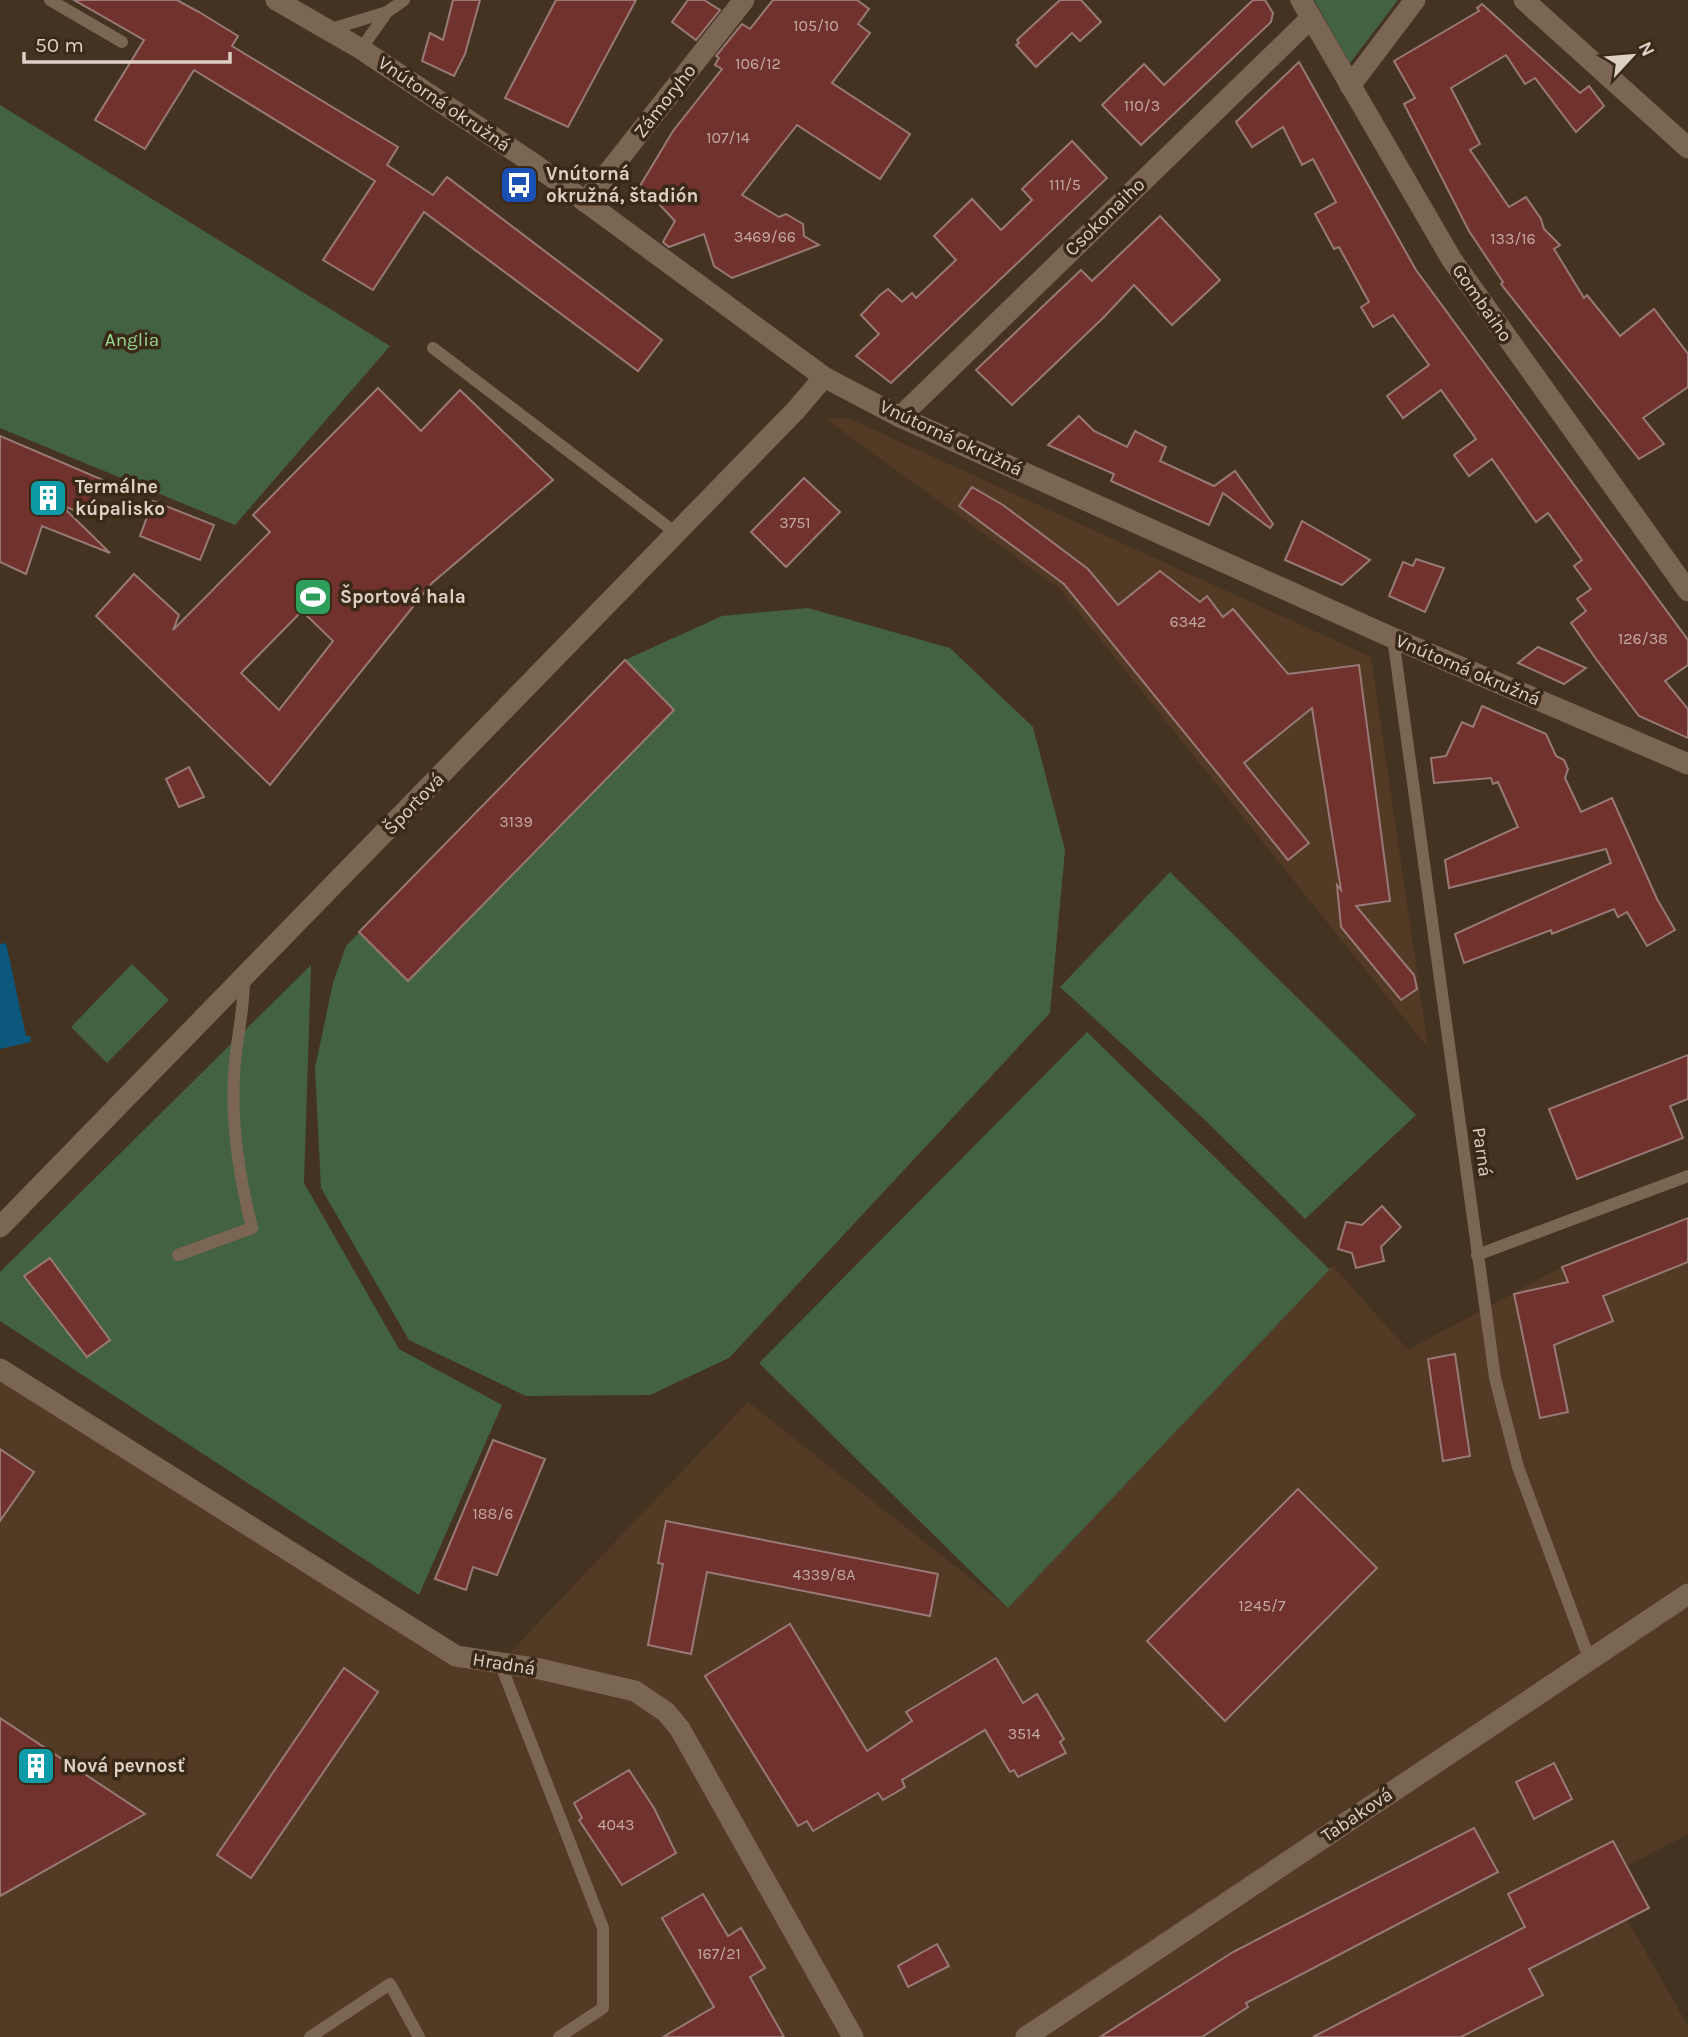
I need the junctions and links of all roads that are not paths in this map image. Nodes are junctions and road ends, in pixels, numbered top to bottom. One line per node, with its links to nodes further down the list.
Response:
1 (50, 0): 10 (lane)
2 (276, 0): 9 (street, Vnútorná okružná)
3 (404, 0): 8 (lane)
4 (744, 0): 14 (street, Zámoryho)
5 (1415, 0): 12 (street)
6 (1524, 0): 13 (street)
7 (1306, 9): 12 (street, Gombaiho); 17 (street, Csokonaiho)
8 (387, 12): 9 (lane); 11 (lane)
9 (328, 30): 11 (street, Vnútorná okružná)
10 (122, 42)
11 (361, 49): 14 (street, Vnútorná okružná)
12 (1350, 86): 19 (street, Gombaiho)
13 (1688, 148)
14 (585, 202): 16 (street, Vnútorná okružná)
15 (433, 348): 18 (lane)
16 (824, 377): 17 (street, Vnútorná okružná); 18 (street, Športová)
17 (900, 417): 20 (street, Vnútorná okružná)
18 (676, 533): 22 (street, Športová)
19 (1688, 591)
20 (1393, 638): 21 (street, Vnútorná okružná); 26 (lane, Parná)
21 (1688, 764)
22 (244, 980): 24 (street, Športová); 25 (lane)
23 (1688, 1176): 26 (lane)
24 (0, 1227)
25 (178, 1255)
26 (1477, 1255): 29 (lane, Parná)
27 (0, 1369): 30 (street, Hradná)
28 (1688, 1594): 29 (street, Tabaková)
29 (1588, 1658): 35 (street, Tabaková)
30 (500, 1663): 33 (lane); 34 (street, Hradná)
31 (310, 2037): 32 (lane)
32 (419, 2037)
33 (559, 2037)
34 (853, 2037)
35 (1026, 2037)

